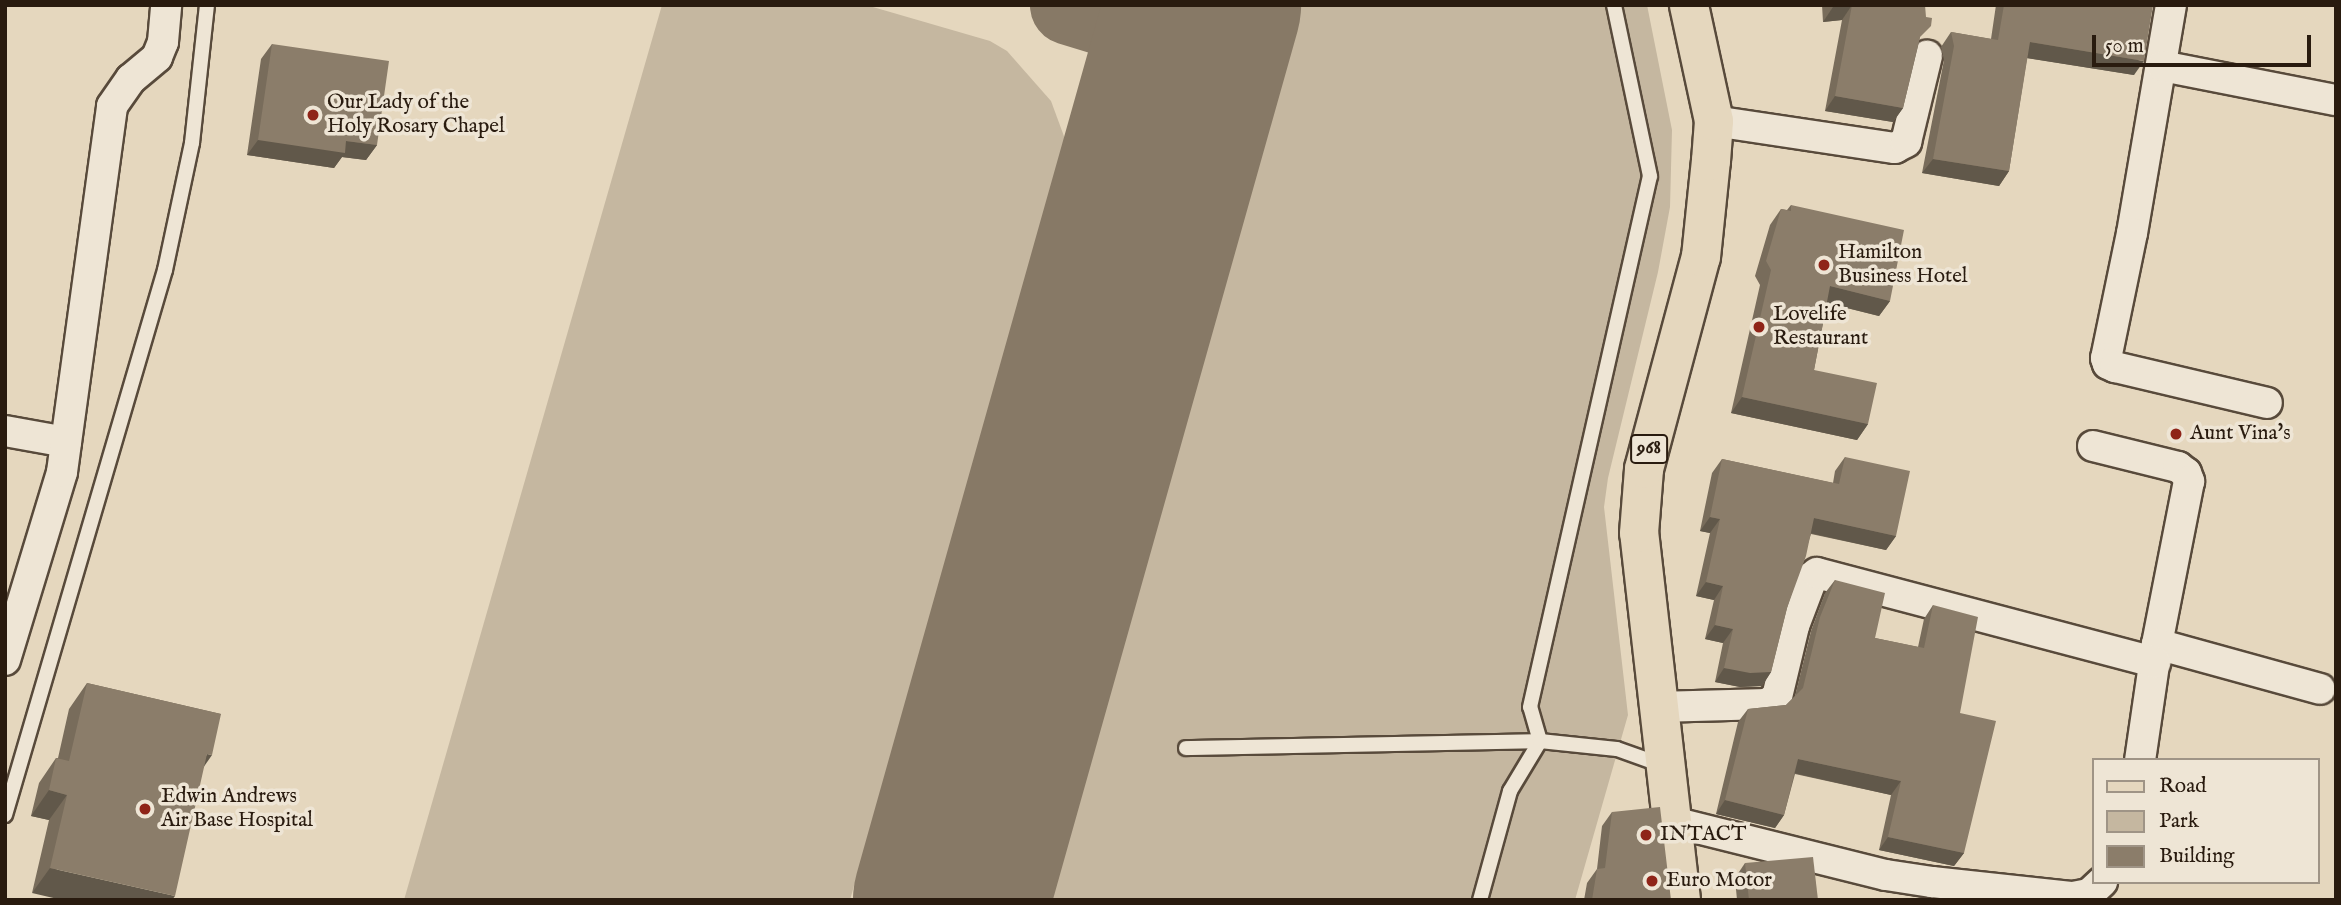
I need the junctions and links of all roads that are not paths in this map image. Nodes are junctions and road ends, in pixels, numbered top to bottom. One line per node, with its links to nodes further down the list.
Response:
1 (166, 5): 12 (street)
2 (207, 5): 22 (lane)
3 (1614, 5): 18 (lane)
4 (1689, 5): 9 (main road, 968)
5 (2171, 5): 7 (street)
6 (1927, 56): 9 (street)
7 (2162, 66): 8 (street); 10 (street)
8 (2336, 100)
9 (1714, 121): 17 (main road, 968)
10 (2267, 403)
11 (5, 431): 12 (street)
12 (66, 442): 15 (street)
13 (2093, 446): 14 (street)
14 (2156, 653): 16 (street); 17 (street); 20 (street)
15 (5, 660)
16 (2320, 689)
17 (1657, 707): 21 (main road, 968)
18 (1540, 741): 19 (lane); 21 (lane); 25 (lane)
19 (1186, 748)
20 (2140, 758)
21 (1664, 765): 23 (main road, 968)
22 (5, 815)
23 (1673, 822): 24 (street); 26 (main road, 968)
24 (2100, 884)
25 (1480, 900)
26 (1681, 900)

